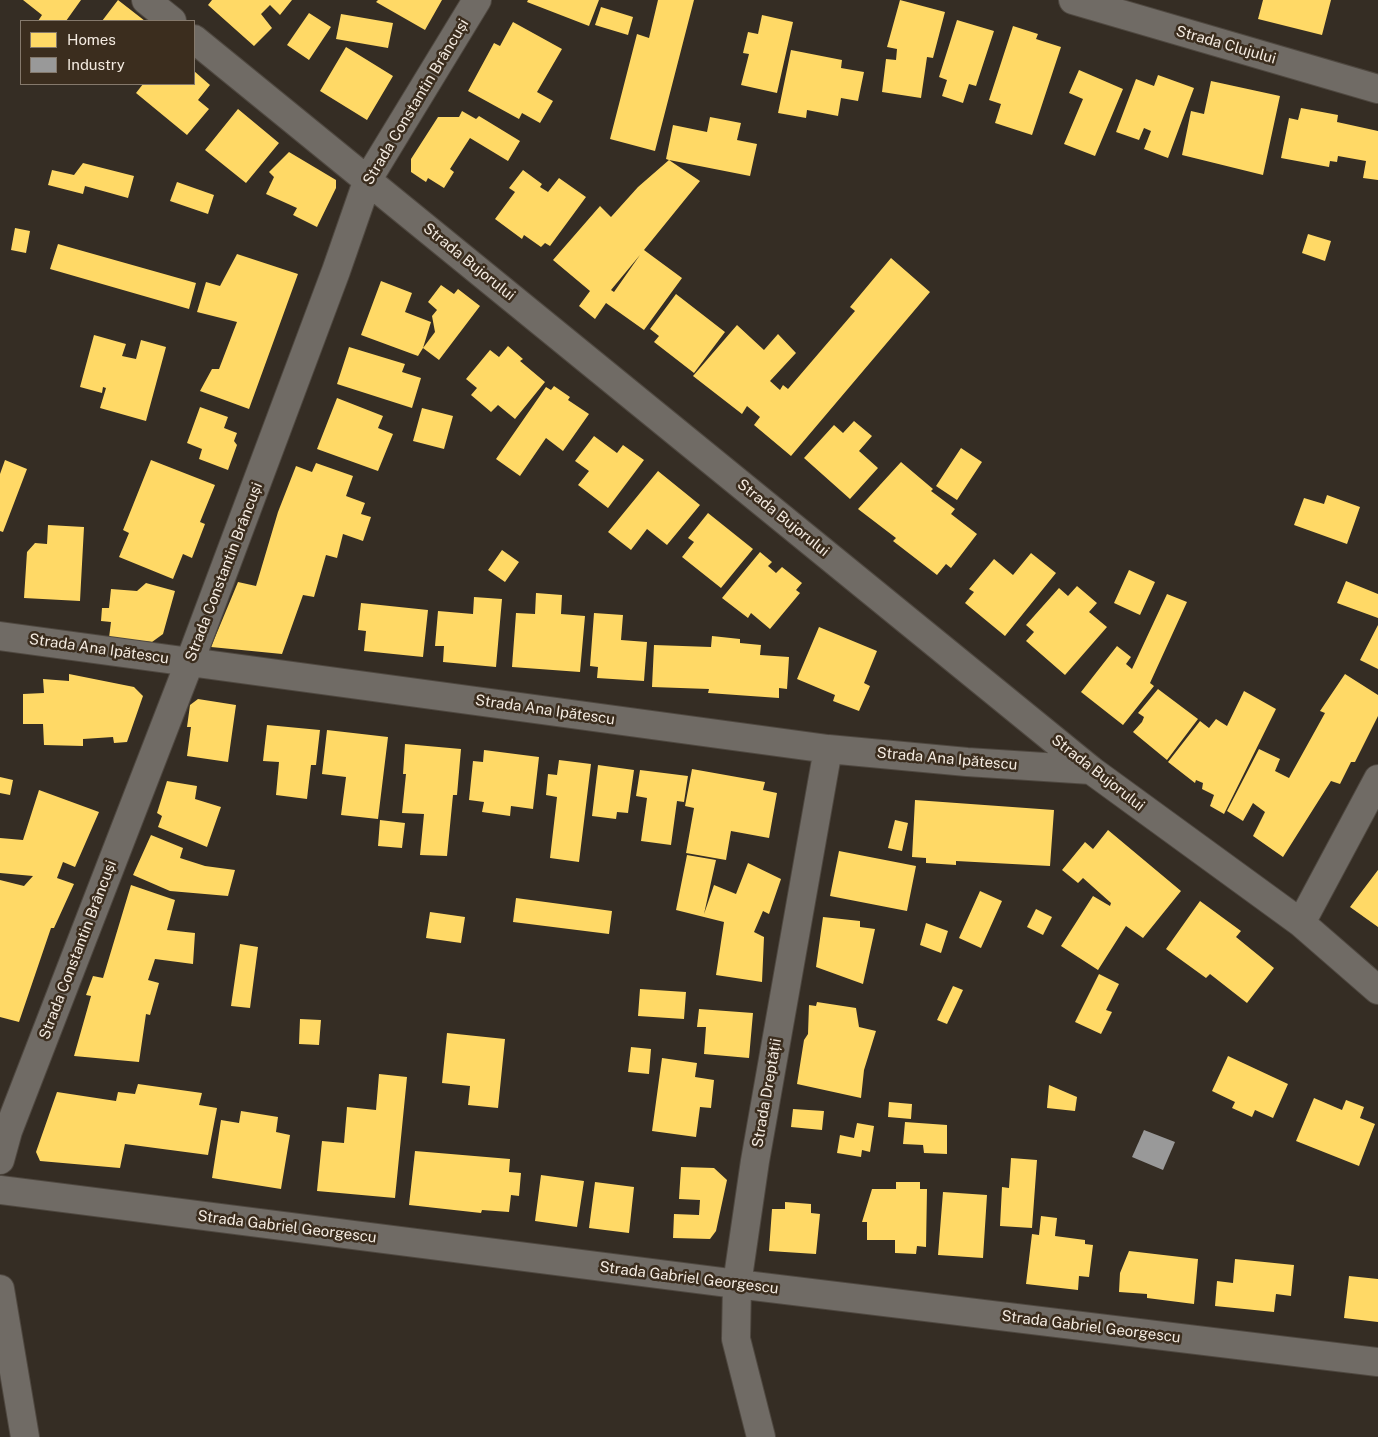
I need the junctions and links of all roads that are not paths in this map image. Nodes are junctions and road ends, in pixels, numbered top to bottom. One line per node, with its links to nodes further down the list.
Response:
1 (146, 0): 4 (street)
2 (477, 0): 7 (street, Strada Constantin Brâncuși)
3 (1074, 0): 6 (street, Strada Clujului)
4 (171, 20)
5 (195, 40): 7 (street, Strada Bujorului)
6 (1378, 89)
7 (368, 179): 9 (street, Strada Constantin Brâncuși); 11 (street, Strada Bujorului)
8 (0, 636): 9 (street, Strada Ana Ipătescu)
9 (190, 662): 10 (street, Strada Ana Ipătescu); 15 (street, Strada Constantin Brâncuși)
10 (828, 749): 11 (street, Strada Ana Ipătescu); 17 (street, Strada Dreptății)
11 (1091, 770): 13 (street, Strada Bujorului)
12 (1378, 779): 13 (street)
13 (1301, 923): 14 (street, Strada Bujorului)
14 (1378, 990)
15 (0, 1160)
16 (0, 1190): 17 (street, Strada Gabriel Georgescu)
17 (736, 1284): 19 (street, Strada Gabriel Georgescu); 21 (street, Strada Dreptății)
18 (0, 1289): 20 (street)
19 (1378, 1362)
20 (25, 1437)
21 (761, 1437)

